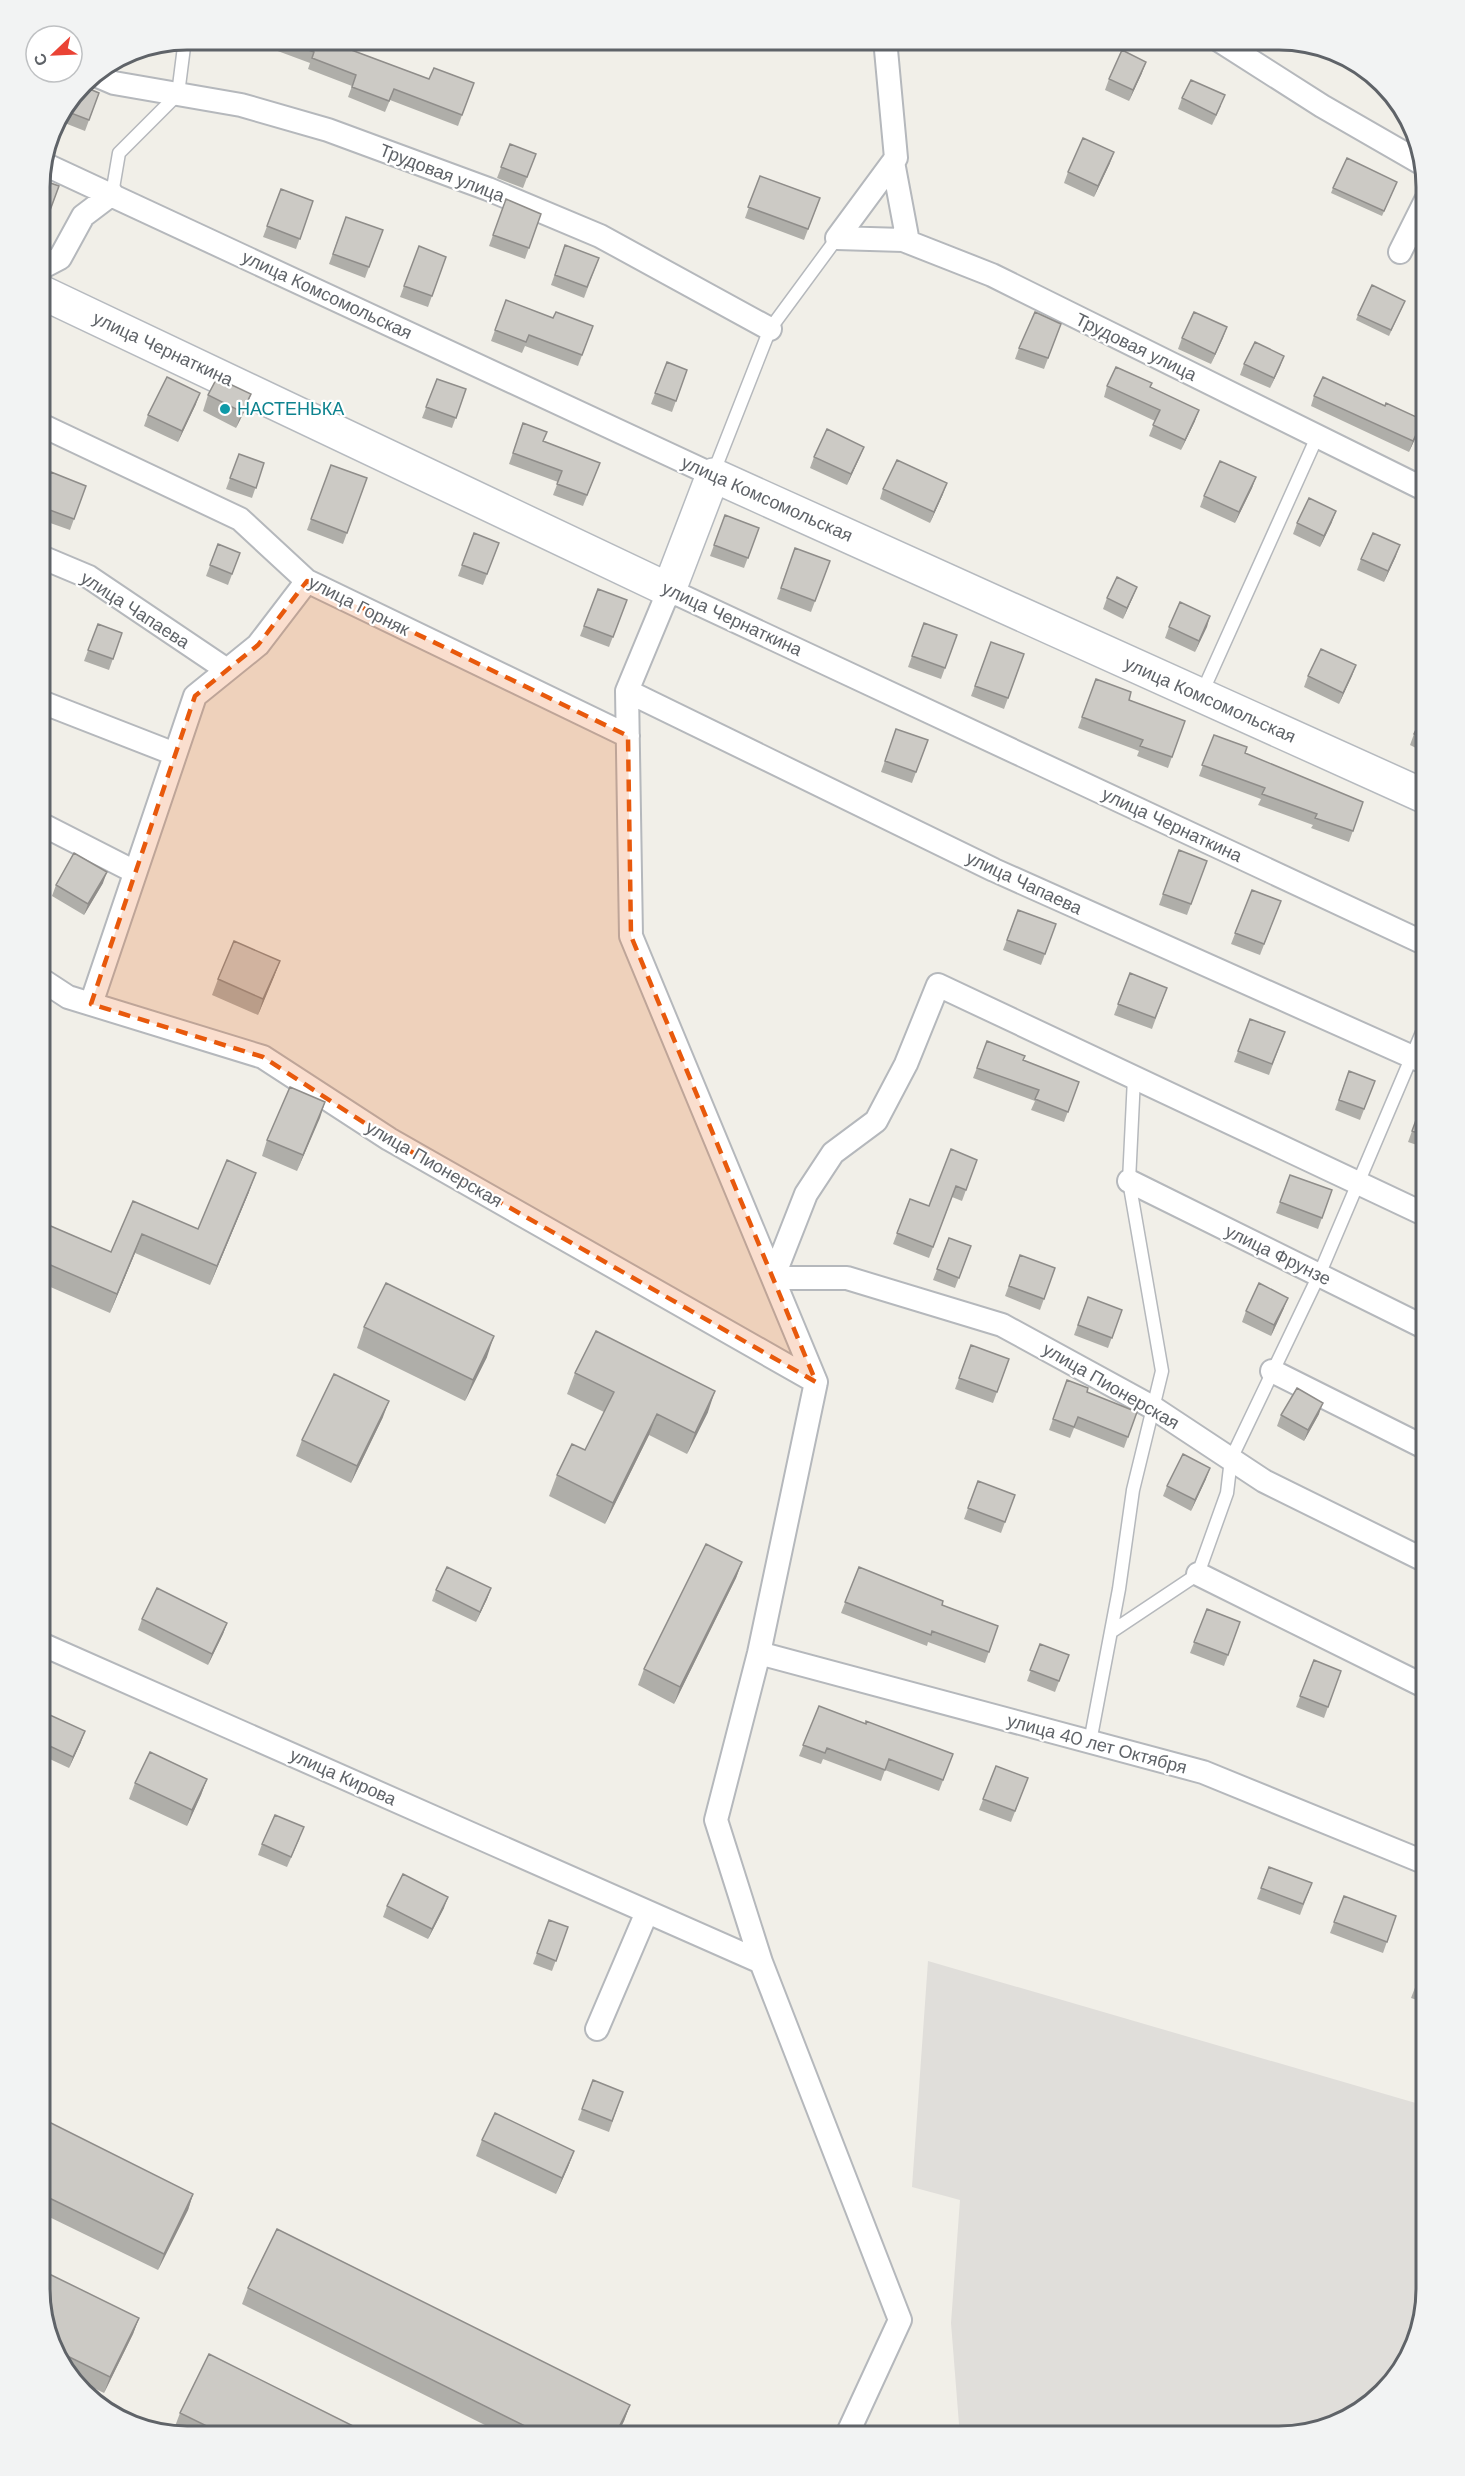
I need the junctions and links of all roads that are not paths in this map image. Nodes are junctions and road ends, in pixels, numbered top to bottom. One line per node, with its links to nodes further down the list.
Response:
1 (184, 49): 5 (lane)
2 (886, 50): 7 (street)
3 (1234, 50): 6 (street)
4 (103, 78): 5 (street, Трудовая улица)
5 (178, 94): 9 (lane); 16 (street, Трудовая улица)
6 (1413, 158)
7 (893, 162): 11 (street); 12 (street)
8 (51, 167): 9 (street, улица Комсомольская)
9 (112, 195): 14 (street); 19 (street, улица Комсомольская)
10 (1415, 222): 13 (street)
11 (837, 238): 12 (street, Трудовая улица); 16 (lane)
12 (908, 242): 18 (street, Трудовая улица)
13 (1400, 252)
14 (50, 263)
15 (50, 296): 23 (street, улица Чернаткина)
16 (770, 329): 19 (lane)
17 (50, 429): 22 (street, улица Горняк)
18 (1317, 437): 20 (street, Трудовая улица); 26 (lane)
19 (712, 475): 23 (street); 26 (street, улица Комсомольская)
20 (1415, 485)
21 (50, 561): 24 (street, улица Чапаева)
22 (307, 581): 24 (street); 28 (street, улица Горняк)
23 (669, 590): 25 (street); 33 (street, улица Чернаткина)
24 (227, 670): 29 (street)
25 (627, 691): 28 (street); 36 (street, улица Чапаева)
26 (1201, 696): 30 (street, улица Комсомольская)
27 (50, 705): 29 (street)
28 (628, 736): 43 (street)
29 (175, 754): 32 (street)
30 (1415, 792)
31 (50, 829): 32 (street)
32 (135, 872): 35 (street)
33 (1415, 939)
34 (50, 990): 35 (street, улица Пионерская)
35 (91, 1004): 46 (street, улица Пионерская)
36 (1415, 1058)
37 (1415, 1070): 40 (lane)
38 (1134, 1078): 39 (lane); 40 (street); 43 (street)
39 (1129, 1181): 42 (street, улица Фрунзе); 47 (lane)
40 (1357, 1183): 41 (street); 42 (lane)
41 (1415, 1210)
42 (1319, 1275): 44 (street, улица Фрунзе); 45 (lane)
43 (772, 1278): 46 (street); 47 (street, улица Пионерская)
44 (1415, 1323)
45 (1272, 1371): 48 (street); 49 (lane)
46 (816, 1382): 54 (street)
47 (1152, 1407): 49 (street, улица Пионерская); 52 (lane)
48 (1415, 1442)
49 (1231, 1459): 50 (street, улица Пионерская); 51 (lane)
50 (1415, 1556)
51 (1198, 1574): 52 (lane); 55 (street)
52 (1111, 1632): 56 (lane)
53 (50, 1648): 58 (street, улица Кирова)
54 (759, 1653): 56 (street, улица 40 лет Октября); 59 (street)
55 (1415, 1682)
56 (1090, 1742): 57 (street, улица 40 лет Октября)
57 (1415, 1859)
58 (647, 1912): 59 (street, улица Кирова); 60 (street)
59 (761, 1962): 61 (street)
60 (597, 2029)
61 (851, 2426)

